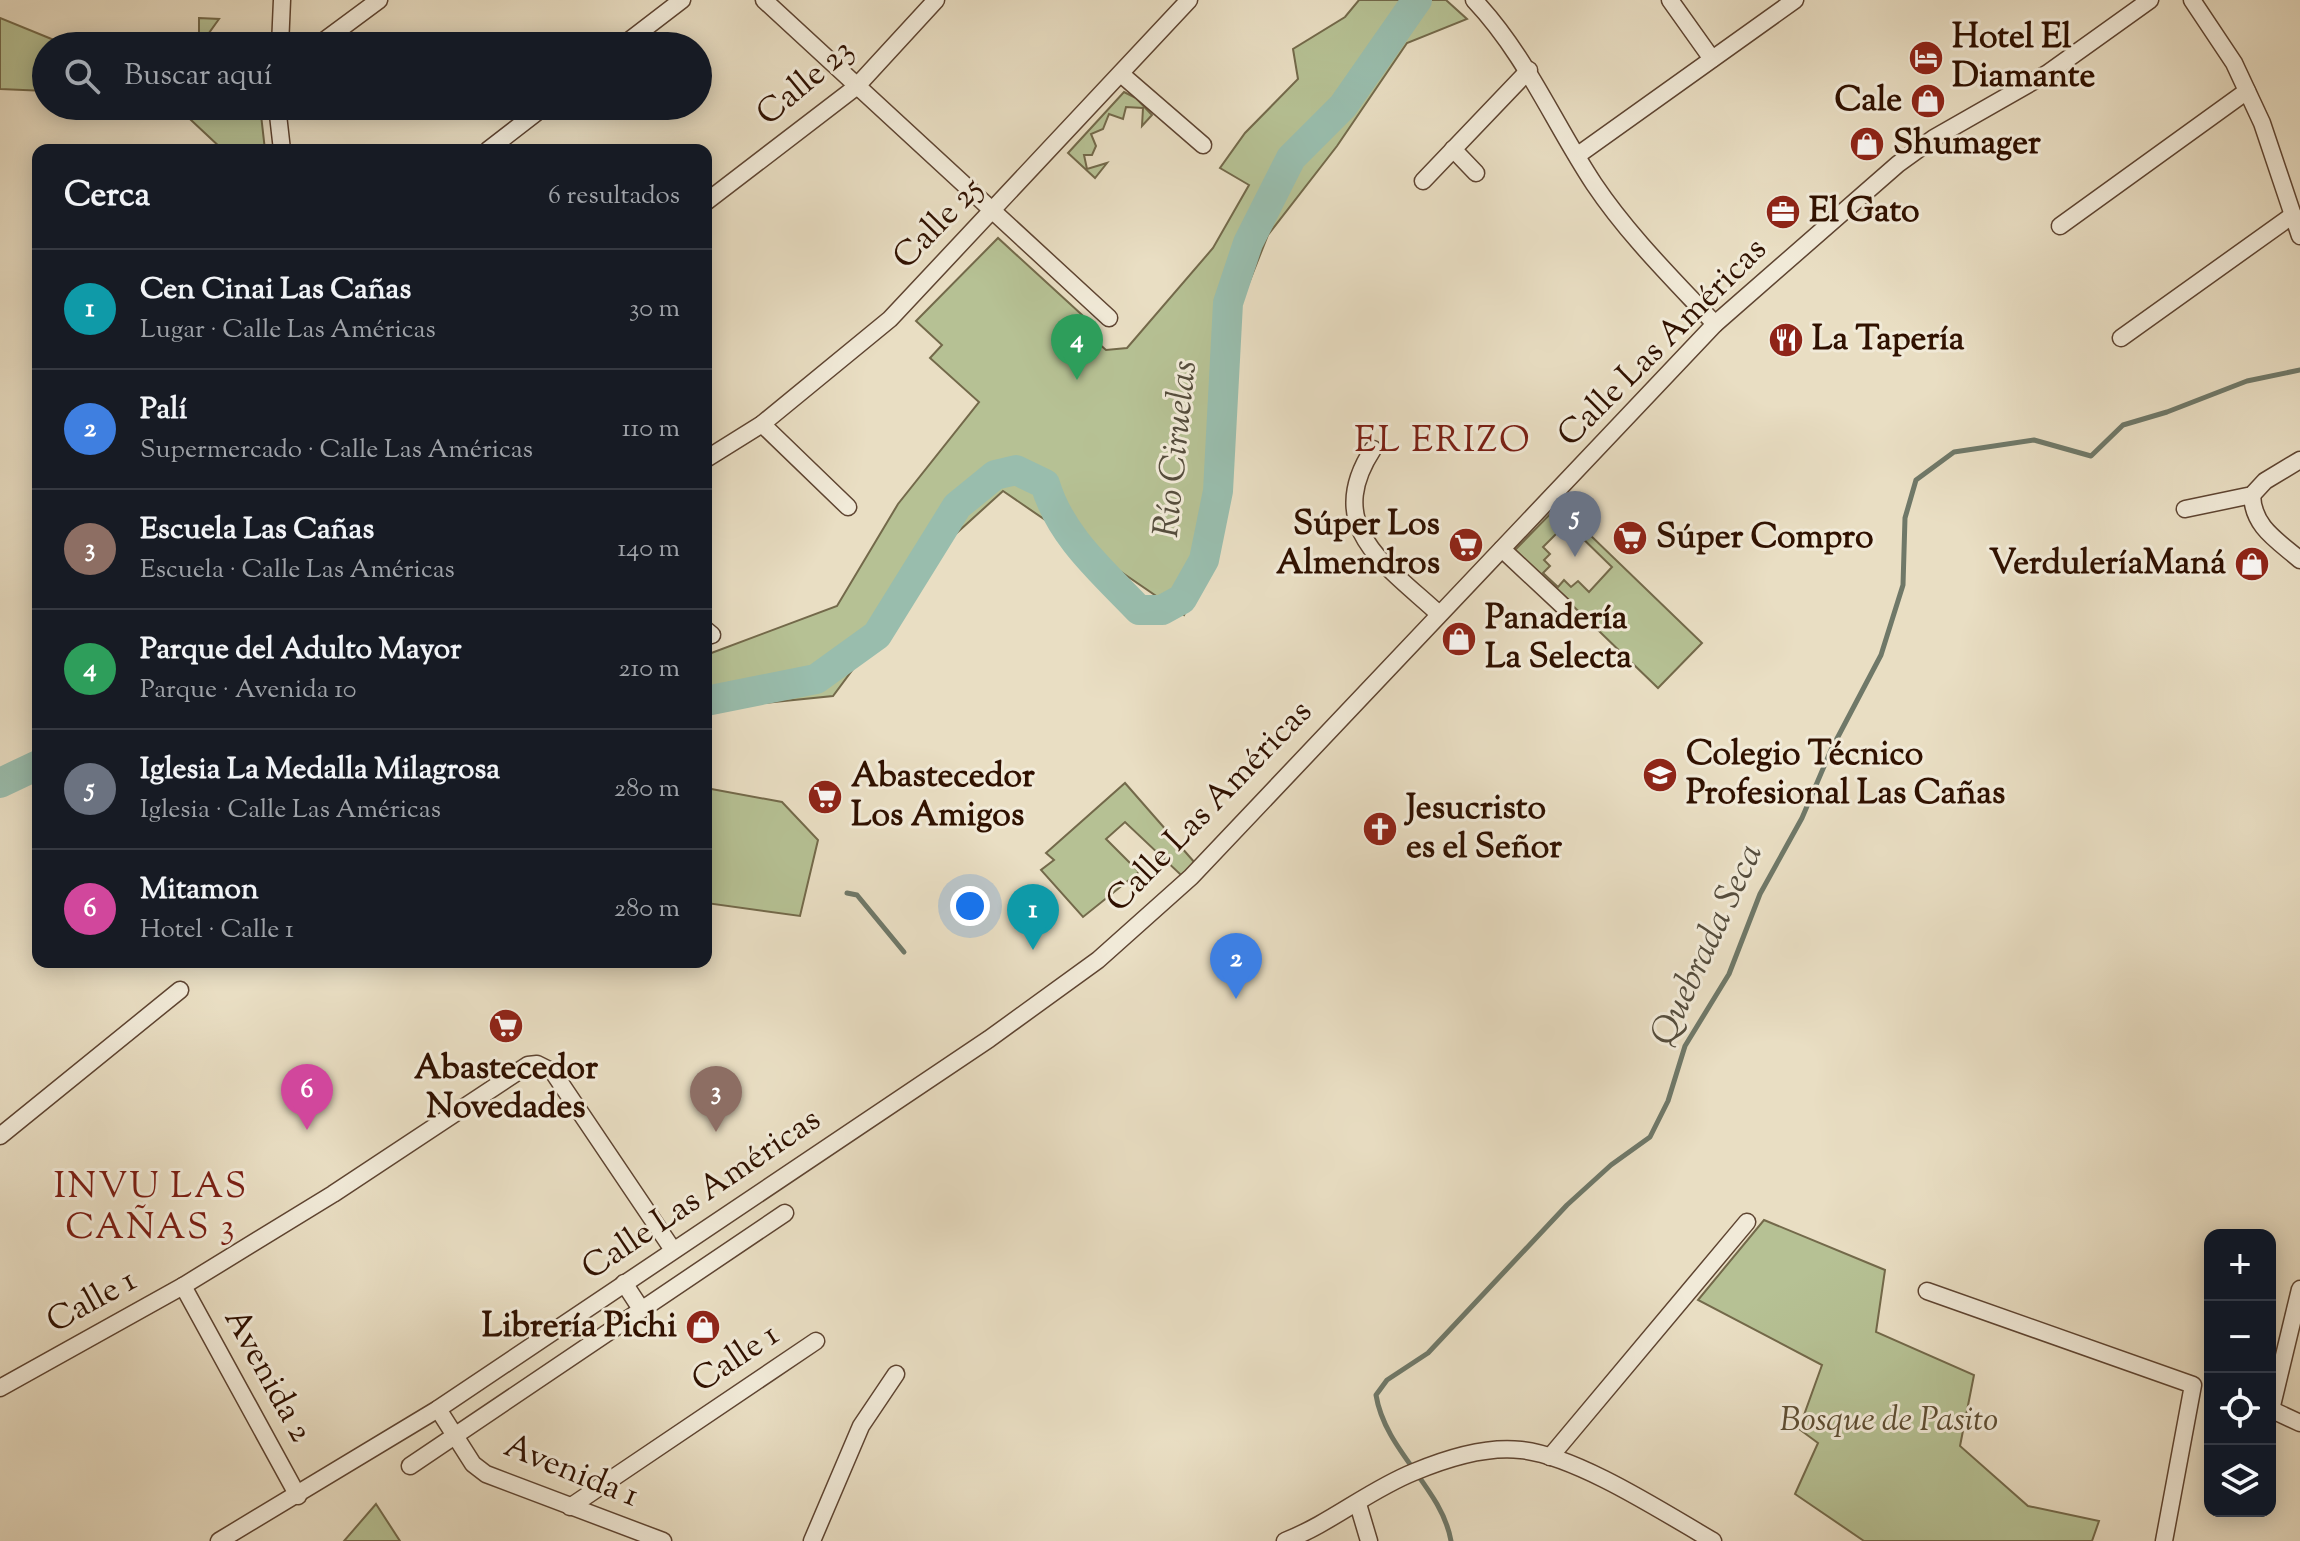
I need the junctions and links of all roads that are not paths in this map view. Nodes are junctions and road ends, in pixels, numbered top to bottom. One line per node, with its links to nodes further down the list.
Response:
1 (282, 0): 12 (street)
2 (379, 0): 13 (street)
3 (682, 0): 14 (street)
4 (764, 0): 18 (street)
5 (936, 0): 18 (street, Calle 23)
6 (1189, 0): 17 (street, Calle 25)
7 (1474, 0): 16 (street)
8 (1670, 0): 15 (street)
9 (1795, 0): 15 (street)
10 (2150, 0): 35 (street, Calle Las Américas)
11 (2192, 0): 19 (street)
12 (281, 32)
13 (336, 32)
14 (640, 32)
15 (1712, 59): 26 (street)
16 (1529, 70): 25 (street); 26 (street)
17 (1121, 74): 24 (street); 30 (street, Calle 25)
18 (856, 87): 29 (street, Calle 23); 30 (street)
19 (2247, 91): 31 (street); 32 (street)
20 (279, 120): 22 (street)
21 (527, 120): 23 (street)
22 (281, 144)
23 (496, 144)
24 (1203, 145)
25 (1453, 149): 27 (street); 28 (street)
26 (1578, 155): 35 (street)
27 (1476, 173)
28 (1423, 181)
29 (712, 197)
30 (994, 210): 34 (street); 37 (street, Calle 25)
31 (2293, 215): 33 (street); 36 (street)
32 (2060, 226)
33 (2300, 236)
34 (1109, 318)
35 (1715, 324): 44 (street, Calle Las Américas)
36 (2121, 338)
37 (762, 424): 39 (street, Calle 25); 42 (street)
38 (1373, 449): 47 (street)
39 (712, 455)
40 (2300, 460): 41 (street)
41 (2252, 495): 43 (street); 45 (street)
42 (848, 507)
43 (2185, 509)
44 (1502, 549): 46 (street); 47 (street, Calle Las Américas)
45 (2300, 560)
46 (1563, 606)
47 (1439, 614): 52 (street, Calle Las Américas)
48 (180, 990): 49 (street)
49 (0, 1136)
50 (785, 1213): 57 (street, Calle Las Américas)
51 (1747, 1222): 66 (street)
52 (673, 1250): 53 (street, Calle Las Américas); 54 (street, Calle 1)
53 (624, 1283): 57 (street); 62 (street, Calle Las Américas)
54 (183, 1286): 61 (street, Calle 1); 68 (street, Avenida 2)
55 (2300, 1289): 60 (street)
56 (1927, 1291): 77 (street)
57 (641, 1309): 65 (street, Calle Las Américas)
58 (816, 1341): 70 (street, Calle 1)
59 (896, 1374): 73 (street)
60 (2276, 1387)
61 (0, 1388)
62 (438, 1409): 65 (street, Avenida 1); 68 (street, Calle Las Américas)
63 (2276, 1413): 64 (street)
64 (2300, 1423)
65 (456, 1437): 67 (street, Calle Las Américas); 70 (street, Avenida 1)
66 (1550, 1457): 69 (street); 76 (street)
67 (410, 1466)
68 (298, 1496): 71 (street, Calle Las Américas)
69 (1358, 1504): 74 (street); 75 (street)
70 (570, 1507): 72 (street, Avenida 1)
71 (219, 1541)
72 (663, 1541)
73 (812, 1541)
74 (1285, 1541)
75 (1369, 1541)
76 (1713, 1541)
77 (2164, 1541)

